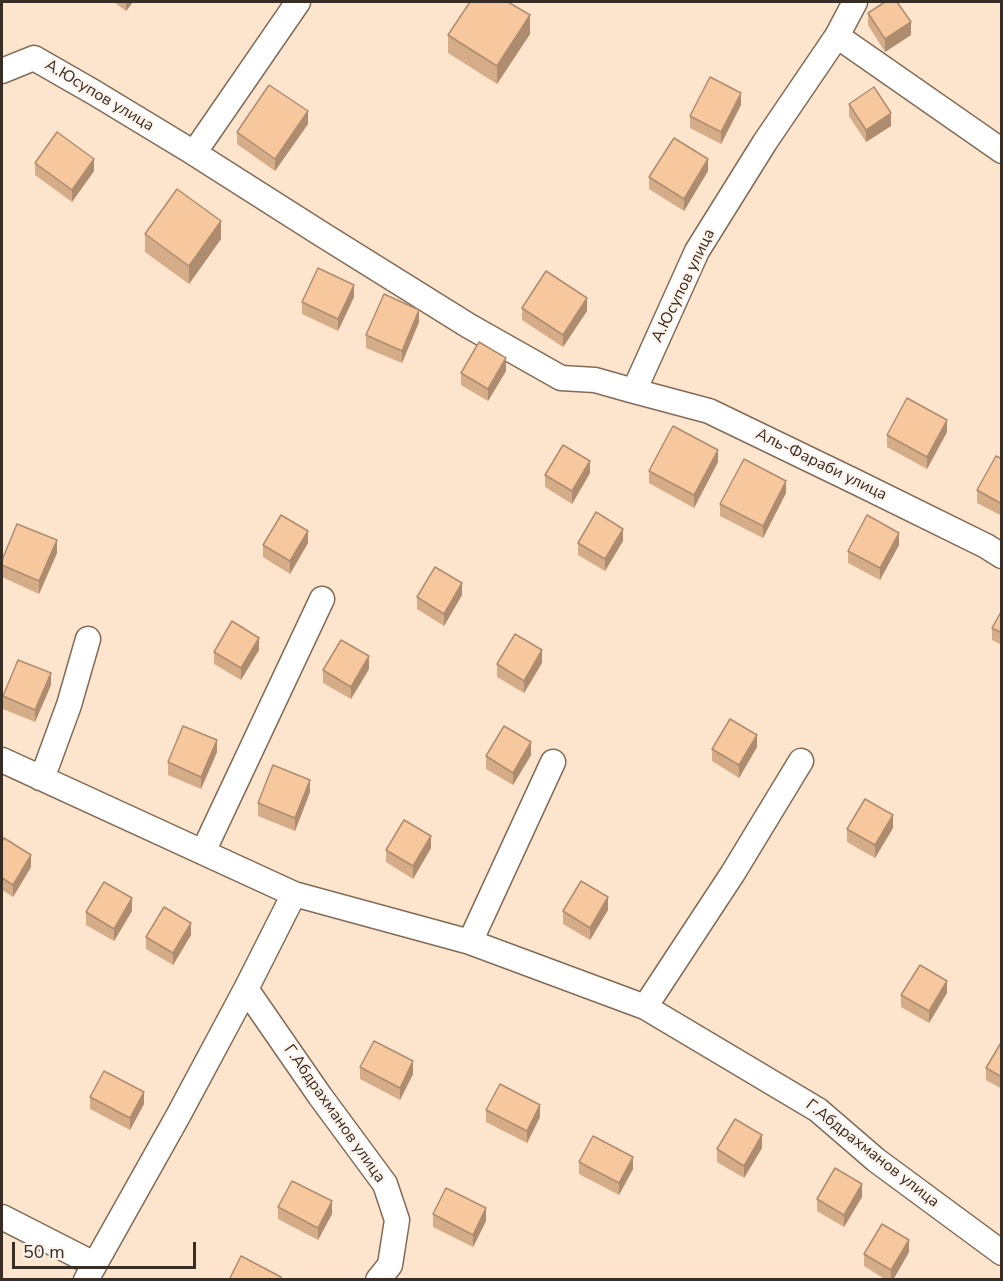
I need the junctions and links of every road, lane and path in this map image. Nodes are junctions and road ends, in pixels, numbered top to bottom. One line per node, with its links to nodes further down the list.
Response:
1 (298, 2): 6 (street)
2 (855, 2): 3 (street, А.Юсупов улица)
3 (837, 36): 5 (street); 7 (street, А.Юсупов улица)
4 (2, 71): 6 (street, А.Юсупов улица)
5 (1002, 151)
6 (194, 153): 7 (street, А.Юсупов улица)
7 (634, 391): 8 (street, Аль-Фараби улица)
8 (1002, 556)
9 (322, 599): 15 (street)
10 (88, 639): 14 (street)
11 (2, 760): 14 (street, Г.Абдрахманов улица)
12 (801, 761): 19 (street)
13 (553, 762): 17 (street)
14 (40, 778): 15 (street, Г.Абдрахманов улица)
15 (203, 852): 16 (street, Г.Абдрахманов улица)
16 (294, 894): 17 (street, Г.Абдрахманов улица); 18 (street)
17 (470, 942): 19 (street, Г.Абдрахманов улица)
18 (246, 989): 22 (street); 23 (street, Г.Абдрахманов улица)
19 (645, 1007): 21 (street, Г.Абдрахманов улица)
20 (2, 1218): 22 (street)
21 (1002, 1253)
22 (90, 1272)
23 (378, 1280)

